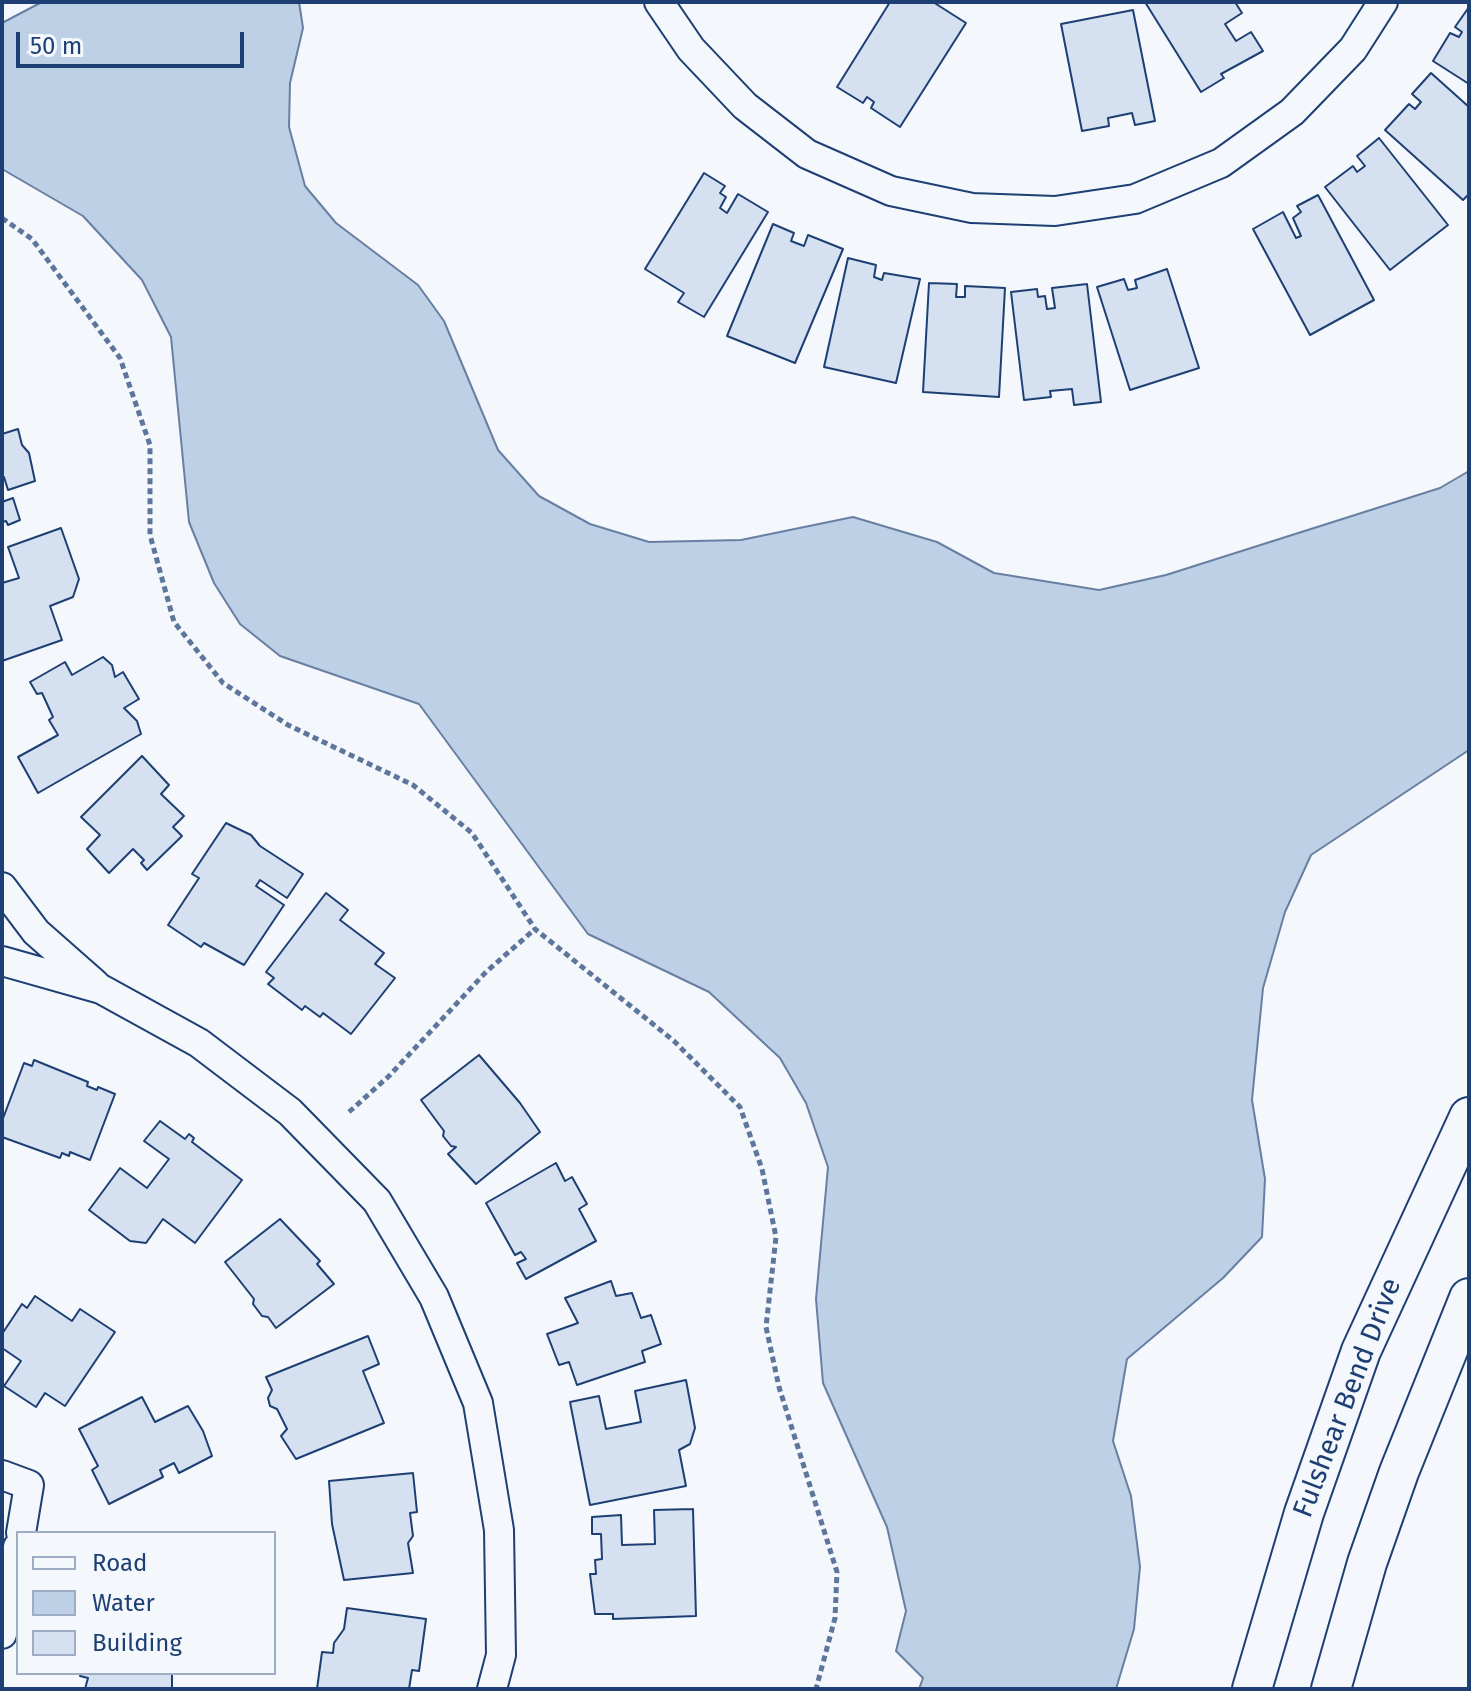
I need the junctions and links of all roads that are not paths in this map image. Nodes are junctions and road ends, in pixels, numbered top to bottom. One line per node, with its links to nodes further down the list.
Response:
1 (659, 2): 2 (street)
2 (1383, 2)
3 (2, 887): 5 (street)
4 (2, 961): 5 (street)
5 (101, 989): 12 (street)
6 (1469, 1117): 13 (main road, Fulshear Bend Drive)
7 (1469, 1298): 14 (main road)
8 (2, 1475): 9 (street)
9 (21, 1531)
10 (16, 1558): 11 (street)
11 (2, 1634)
12 (492, 1689)
13 (1252, 1689)
14 (1331, 1689)

